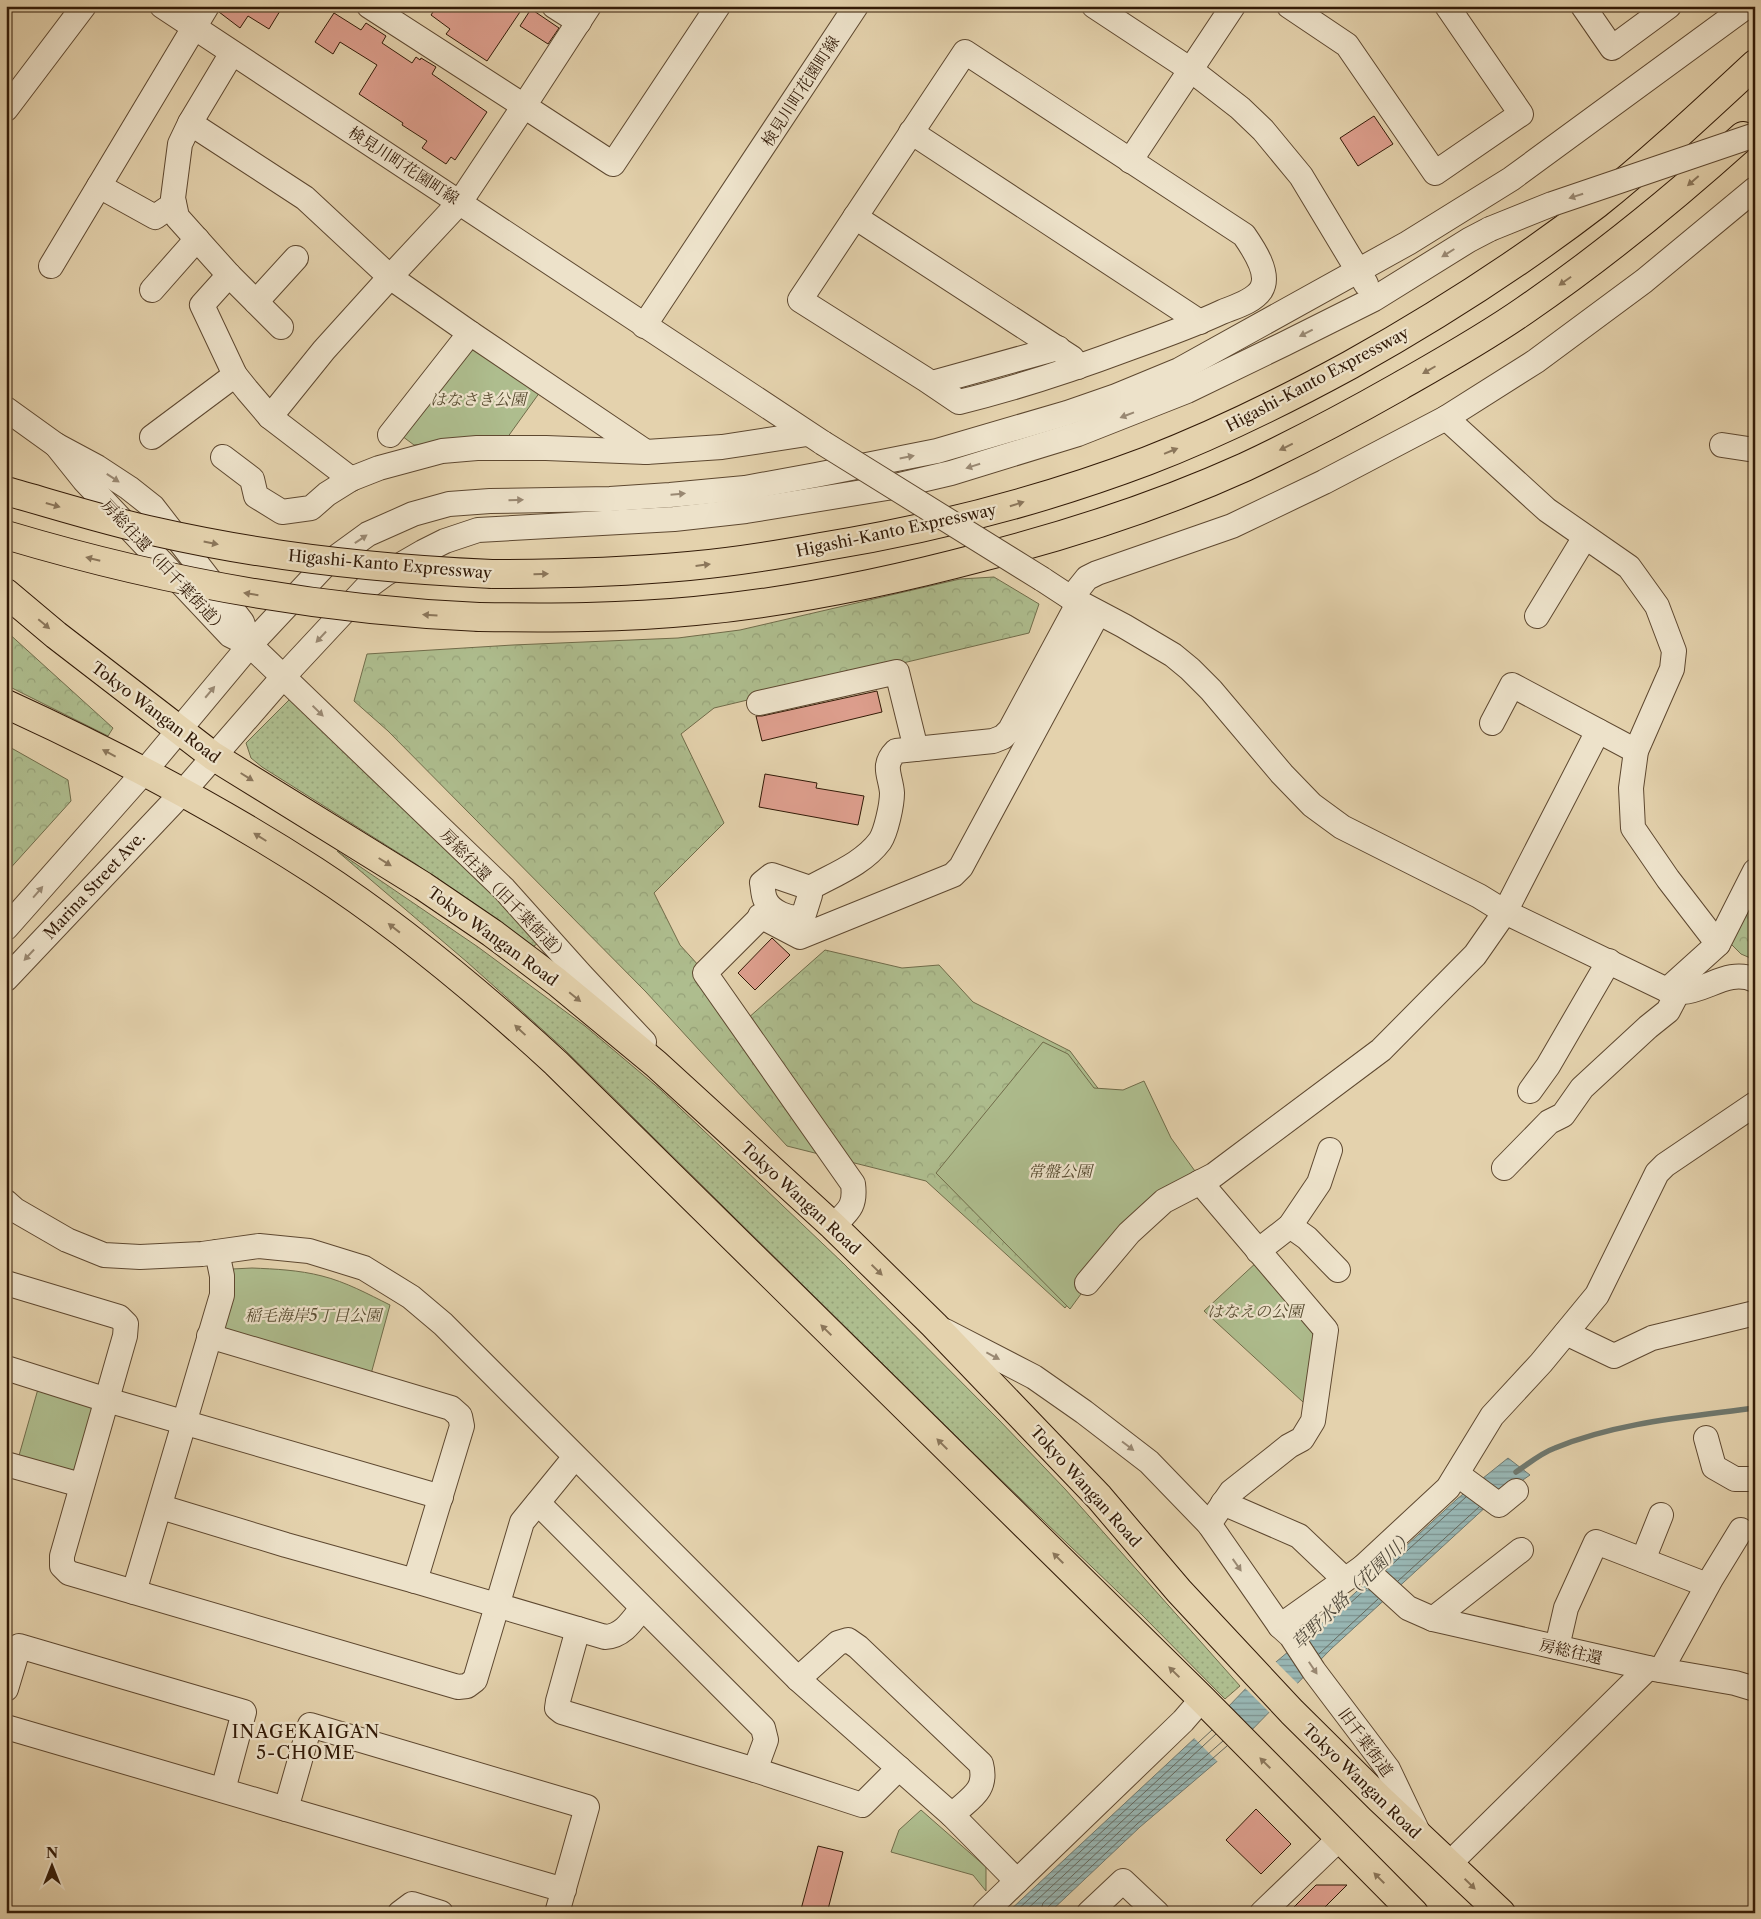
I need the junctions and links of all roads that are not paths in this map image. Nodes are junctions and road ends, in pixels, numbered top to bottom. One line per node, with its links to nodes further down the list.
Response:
1 (84, 6): 21 (street)
2 (162, 6): 16 (street, 検見川町花園町線)
3 (207, 6): 16 (street)
4 (369, 6): 20 (street)
5 (554, 6): 15 (street)
6 (718, 6): 20 (street)
7 (856, 6): 42 (street, 検見川町花園町線)
8 (1094, 6): 19 (street)
9 (1233, 6): 19 (street)
10 (1289, 6): 11 (street)
11 (1447, 6)
12 (1583, 6): 13 (street)
13 (1669, 6)
14 (1747, 6): 35 (street)
15 (584, 14): 20 (street)
16 (194, 28): 17 (street, 検見川町花園町線); 27 (street)
17 (232, 53): 22 (street); 29 (street, 検見川町花園町線)
18 (1755, 64): 62 (highway, Higashi-Kanto Expressway, one-way to 18)
19 (1190, 70): 26 (street); 35 (street)
20 (524, 106): 29 (street)
21 (6, 109)
22 (190, 124): 30 (street); 37 (street)
23 (1755, 125): 63 (highway, one-way to 63, bridge)
24 (910, 132): 26 (street); 31 (street); 41 (street)
25 (1755, 135): 39 (street, Marina Street Ave., one-way to 39, bridge)
26 (1130, 161): 41 (street)
27 (100, 186): 30 (street); 34 (street)
28 (1755, 189): 51 (street)
29 (460, 202): 37 (street); 42 (street, 検見川町花園町線)
30 (174, 204): 32 (street)
31 (855, 217): 45 (street); 48 (street)
32 (197, 239): 36 (street); 38 (street)
33 (296, 258): 40 (street)
34 (51, 266)
35 (1360, 270): 39 (street); 68 (street, one-way to 35)
36 (229, 275): 40 (street); 47 (street)
37 (390, 277): 44 (street); 50 (street)
38 (152, 290)
39 (1374, 298): 69 (street, Marina Street Ave., one-way to 69)
40 (256, 302): 43 (street)
41 (1200, 322): 46 (street)
42 (644, 326): 54 (street, 検見川町花園町線)
43 (281, 327)
44 (470, 333): 52 (street); 58 (street)
45 (1058, 348): 46 (street); 48 (street)
46 (1078, 367): 48 (street)
47 (234, 375): 50 (street); 53 (street)
48 (932, 383)
49 (6, 409): 55 (street, 房総往還（旧千葉街道）)
50 (270, 417): 60 (street)
51 (1446, 418): 64 (street); 66 (street)
52 (390, 435)
53 (152, 437)
54 (815, 439): 58 (street); 62 (street, 検見川町花園町線, bridge)
55 (56, 445): 68 (street, 房総往還（旧千葉街道）); 68 (street, 房総往還（旧千葉街道）, one-way to 68)
56 (1722, 445): 57 (street)
57 (1755, 450)
58 (646, 452): 60 (street)
59 (223, 457): 60 (street)
60 (351, 478)
61 (6, 491): 62 (highway, Higashi-Kanto Expressway, one-way to 62, bridge)
62 (950, 521): 66 (street, 検見川町花園町線, bridge)
63 (6, 535)
64 (1585, 537): 67 (street); 76 (street)
65 (6, 593): 73 (highway, Tokyo Wangan Road, one-way to 73)
66 (1083, 605): 75 (street); 82 (street); 83 (street, 検見川町花園町線)
67 (1537, 616)
68 (250, 645): 69 (street, 房総往還（旧千葉街道）); 73 (street, one-way to 68)
69 (283, 677): 77 (street, Marina Street Ave.); 92 (street, 房総往還（旧千葉街道）, one-way to 92)
70 (759, 703): 75 (street)
71 (6, 704): 78 (highway, one-way to 71)
72 (1492, 723): 74 (street)
73 (178, 729): 77 (highway, Tokyo Wangan Road); 78 (street)
74 (1598, 731): 76 (street); 83 (street)
75 (916, 749): 81 (street)
76 (1636, 751): 85 (street)
77 (213, 756): 79 (street, Marina Street Ave.); 92 (highway, Tokyo Wangan Road, one-way to 92)
78 (144, 772): 79 (highway); 84 (street, one-way to 78)
79 (183, 792): 87 (street, Marina Street Ave., one-way to 87); 142 (highway, one-way to 79)
80 (1755, 871): 85 (street)
81 (810, 888): 82 (street); 82 (street)
82 (765, 912): 97 (street)
83 (1506, 912): 86 (street, 検見川町花園町線); 95 (street)
84 (6, 928)
85 (1718, 944): 89 (street)
86 (1609, 961): 89 (street, 検見川町花園町線); 90 (street)
87 (6, 979)
88 (1755, 980): 89 (street)
89 (1672, 991): 94 (street)
90 (1530, 1091)
91 (1755, 1104): 106 (street)
92 (720, 1121): 97 (highway, Tokyo Wangan Road)
93 (1330, 1150): 98 (street)
94 (1504, 1168)
95 (1200, 1182): 99 (street); 103 (street)
96 (6, 1202): 100 (street)
97 (833, 1226): 105 (highway, Tokyo Wangan Road, one-way to 105)
98 (1290, 1226): 99 (street); 101 (street)
99 (1258, 1251): 120 (street)
100 (217, 1252): 107 (street); 112 (street)
101 (1338, 1270)
102 (6, 1283): 109 (street)
103 (1087, 1284)
104 (1755, 1313): 106 (street)
105 (934, 1325): 123 (street, one-way to 123); 150 (highway, Tokyo Wangan Road)
106 (1566, 1333): 115 (street)
107 (209, 1336): 110 (street); 118 (street)
108 (6, 1368): 109 (street)
109 (107, 1400): 110 (street); 116 (street)
110 (184, 1422): 118 (street); 121 (street)
111 (1706, 1438): 114 (street)
112 (575, 1457): 119 (street); 139 (street)
113 (7, 1465): 116 (street)
114 (1755, 1479)
115 (1464, 1480): 117 (street); 127 (street)
116 (81, 1485): 131 (street)
117 (1516, 1491)
118 (441, 1497): 129 (street)
119 (538, 1503): 132 (street); 133 (street)
120 (1224, 1503): 123 (street); 128 (street)
121 (161, 1507): 129 (street); 131 (street)
122 (1661, 1515): 126 (street)
123 (1209, 1524): 136 (street, one-way to 136)
124 (1741, 1530): 130 (street)
125 (1521, 1550): 134 (street)
126 (1643, 1560): 130 (street); 137 (street)
127 (1367, 1570): 134 (street, 房総往還); 136 (street)
128 (1339, 1574)
129 (415, 1581): 132 (street)
130 (1708, 1585): 138 (street)
131 (134, 1592): 132 (street)
132 (497, 1606): 135 (street)
133 (642, 1608): 135 (street); 145 (street)
134 (1433, 1619): 137 (street, 房総往還)
135 (578, 1629): 145 (street)
136 (1286, 1631): 150 (street, 旧千葉街道, one-way to 150)
137 (1557, 1648): 138 (street, 房総往還)
138 (1654, 1669): 141 (street, 房総往還); 151 (street)
139 (798, 1679): 144 (street); 148 (street)
140 (6, 1689): 146 (street)
141 (1755, 1689)
142 (1202, 1699): 149 (highway, one-way to 142); 152 (street)
143 (6, 1727): 146 (street)
144 (899, 1768): 145 (street); 148 (street)
145 (754, 1770)
146 (223, 1790): 147 (street)
147 (286, 1809): 153 (street); 153 (street)
148 (952, 1815): 152 (street)
149 (1339, 1838): 160 (street); 161 (highway, one-way to 149)
150 (1422, 1839): 151 (highway, Tokyo Wangan Road)
151 (1450, 1864): 162 (highway, Tokyo Wangan Road, one-way to 162)
152 (1017, 1881): 157 (street)
153 (564, 1890): 156 (street)
154 (400, 1913): 155 (street)
155 (441, 1913)
156 (557, 1913)
157 (984, 1913)
158 (1089, 1913): 159 (street)
159 (1157, 1913)
160 (1262, 1913)
161 (1414, 1913)
162 (1501, 1913)

